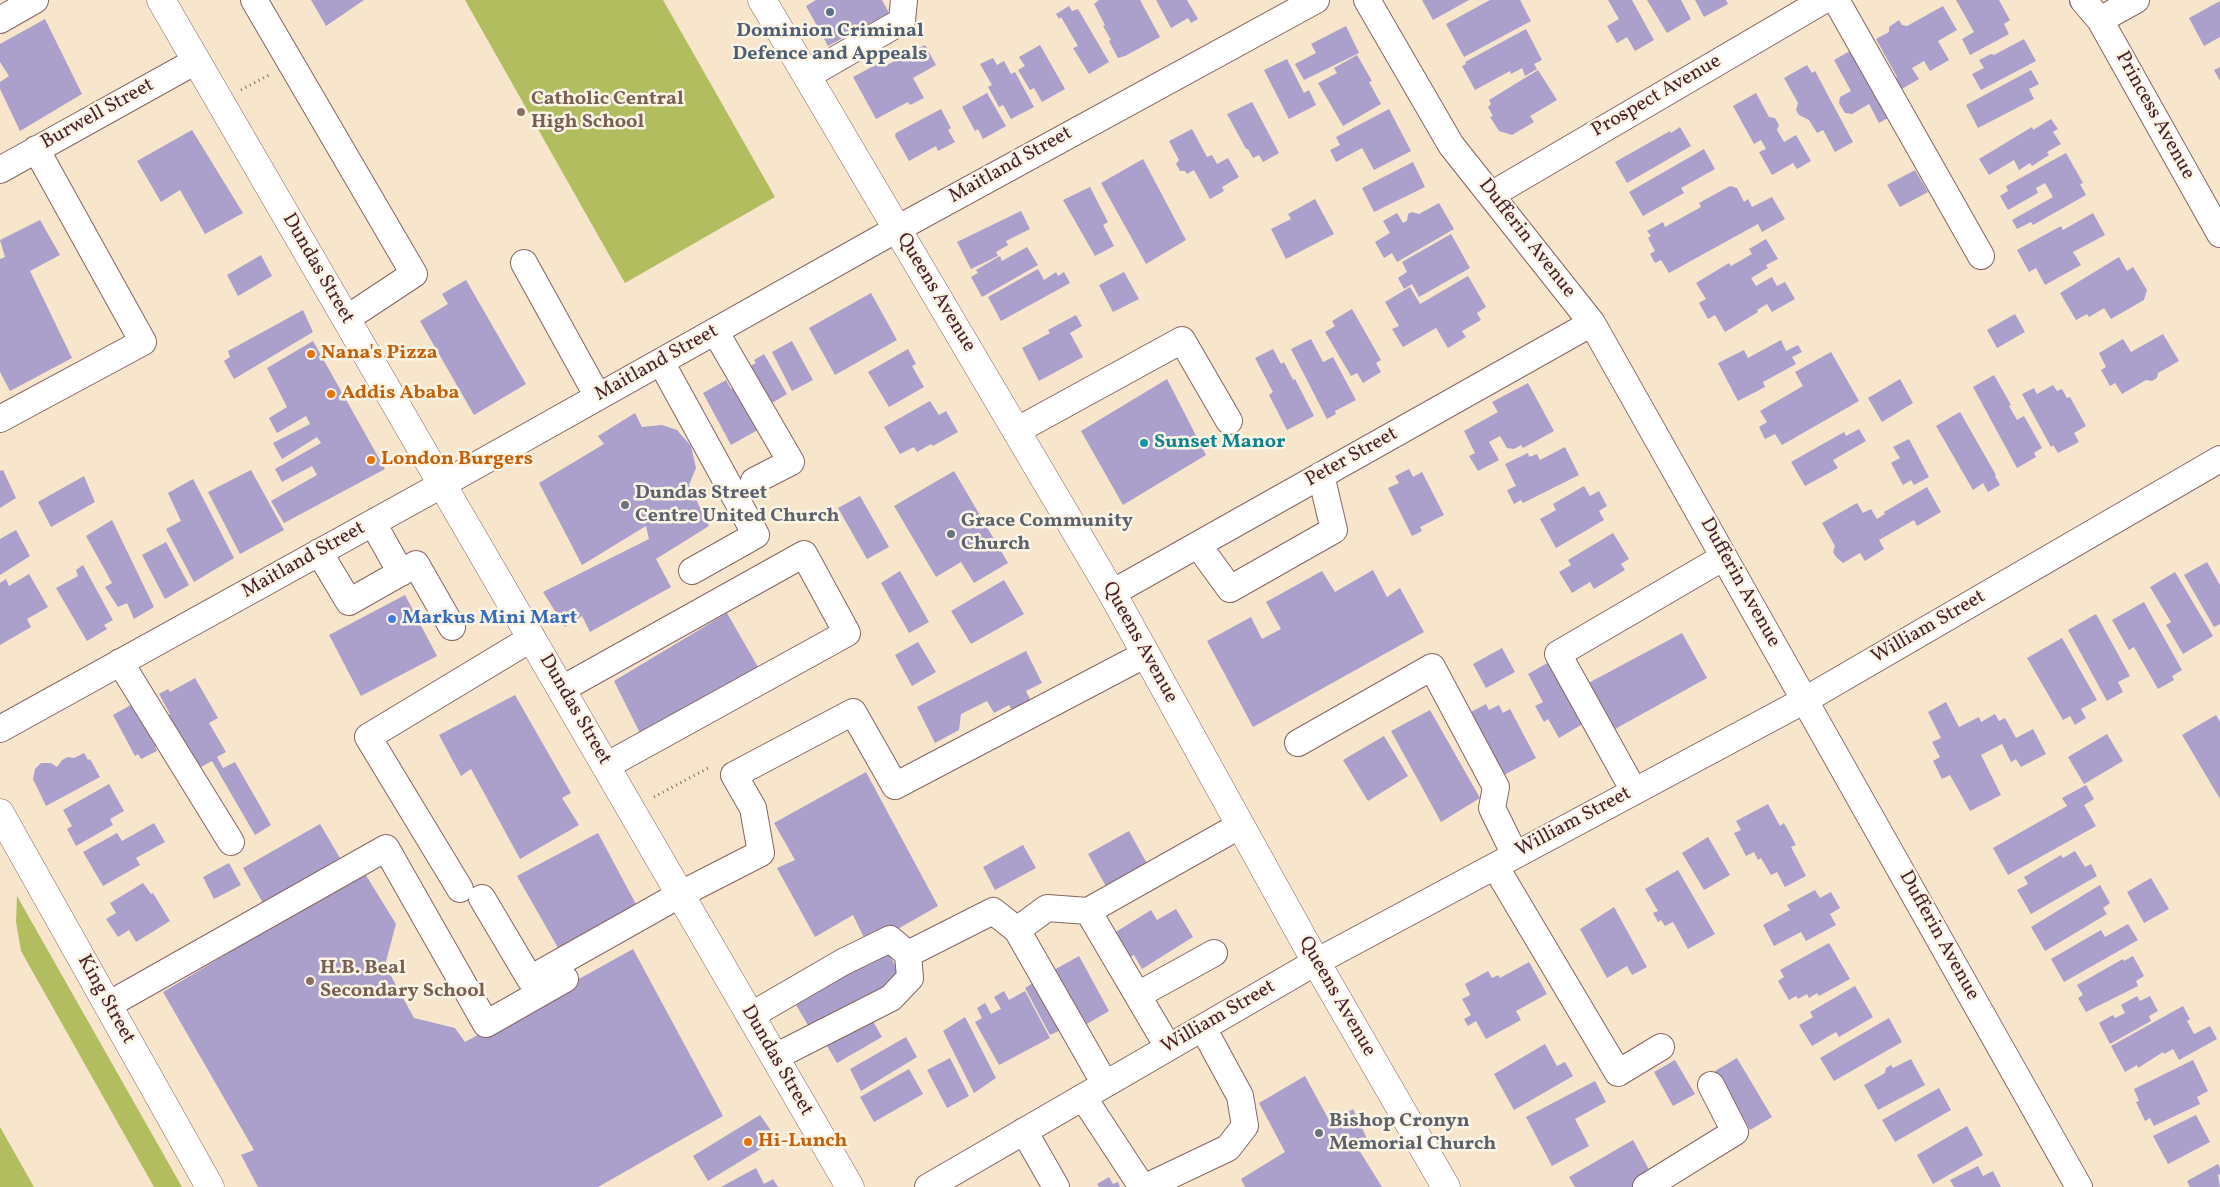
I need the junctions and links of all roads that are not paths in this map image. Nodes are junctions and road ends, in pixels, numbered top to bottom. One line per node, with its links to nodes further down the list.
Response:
1 (35, 0): 12 (street)
2 (161, 0): 14 (main road, Dundas Street)
3 (254, 0): 23 (street)
4 (762, 0): 15 (main road, Queens Avenue)
5 (904, 0): 15 (street)
6 (1316, 0): 19 (street, Maitland Street)
7 (1368, 0): 18 (street, Dufferin Avenue)
8 (1824, 0): 18 (street, Prospect Avenue)
9 (1836, 0): 21 (street)
10 (2083, 0): 13 (street, Princess Avenue)
11 (2136, 0): 13 (street)
12 (0, 20)
13 (2100, 20): 20 (street, Princess Avenue)
14 (196, 61): 16 (street, Burwell Street); 23 (main road, Dundas Street)
15 (807, 76): 19 (main road, Queens Avenue)
16 (36, 150): 17 (street, Burwell Street); 28 (street)
17 (0, 170)
18 (1491, 195): 24 (street, Dufferin Avenue)
19 (897, 229): 25 (street, Maitland Street); 30 (main road, Queens Avenue)
20 (2220, 234)
21 (1981, 256)
22 (524, 263): 27 (street)
23 (346, 319): 34 (main road, Dundas Street)
24 (1592, 323): 32 (street, Peter Street); 38 (street, Dufferin Avenue)
25 (715, 331): 26 (street, Maitland Street); 33 (street)
26 (661, 362): 27 (street, Maitland Street); 39 (street)
27 (598, 397): 34 (street, Maitland Street)
28 (0, 419)
29 (1229, 421): 30 (street)
30 (1016, 431): 41 (main road, Queens Avenue)
31 (2220, 458): 47 (street, William Street)
32 (1321, 475): 36 (street, Peter Street); 36 (street)
33 (754, 482)
34 (443, 484): 35 (street, Maitland Street); 43 (main road, Dundas Street)
35 (373, 523): 37 (street, Maitland Street); 40 (street)
36 (1198, 545): 41 (street, Peter Street)
37 (319, 552): 40 (street); 45 (street, Maitland Street)
38 (1724, 557): 47 (street, Dufferin Avenue); 51 (street)
39 (692, 571)
40 (401, 573): 42 (street)
41 (1112, 593): 44 (main road, Queens Avenue)
42 (452, 627)
43 (532, 638): 46 (main road, Dundas Street); 56 (street)
44 (1146, 654): 53 (main road, Queens Avenue); 56 (street)
45 (120, 662): 48 (street, Maitland Street); 54 (street)
46 (562, 689): 50 (main road, Dundas Street); 50 (street)
47 (1804, 700): 51 (street, William Street); 80 (street, Dufferin Avenue)
48 (0, 729)
49 (1298, 743): 55 (street)
50 (606, 766): 56 (main road, Dundas Street)
51 (1634, 791): 55 (street, William Street)
52 (0, 813): 63 (main road, King Street)
53 (1239, 826): 57 (street); 61 (main road, Queens Avenue)
54 (231, 842)
55 (1505, 860): 61 (street, William Street); 67 (street)
56 (685, 902): 63 (street); 64 (main road, Dundas Street)
57 (1088, 911): 58 (street); 62 (street)
58 (1017, 930): 60 (street); 70 (street)
59 (1214, 953): 62 (street)
60 (908, 954): 64 (street); 68 (street)
61 (1316, 962): 65 (street, William Street); 78 (main road, Queens Avenue)
62 (1138, 995): 66 (street)
63 (108, 1005): 72 (main road, King Street)
64 (750, 1016): 68 (main road, Dundas Street)
65 (1202, 1028): 66 (street, William Street); 77 (street)
66 (1168, 1047): 70 (street, William Street)
67 (1661, 1047)
68 (775, 1057): 73 (main road, Dundas Street)
69 (1711, 1085): 79 (street)
70 (1094, 1091): 71 (street, William Street); 76 (street)
71 (1024, 1131): 74 (street, William Street); 75 (street)
72 (210, 1187)
73 (850, 1187)
74 (928, 1187)
75 (1056, 1187)
76 (1142, 1187)
77 (1146, 1187)
78 (1446, 1187)
79 (1646, 1187)
80 (2079, 1187)

